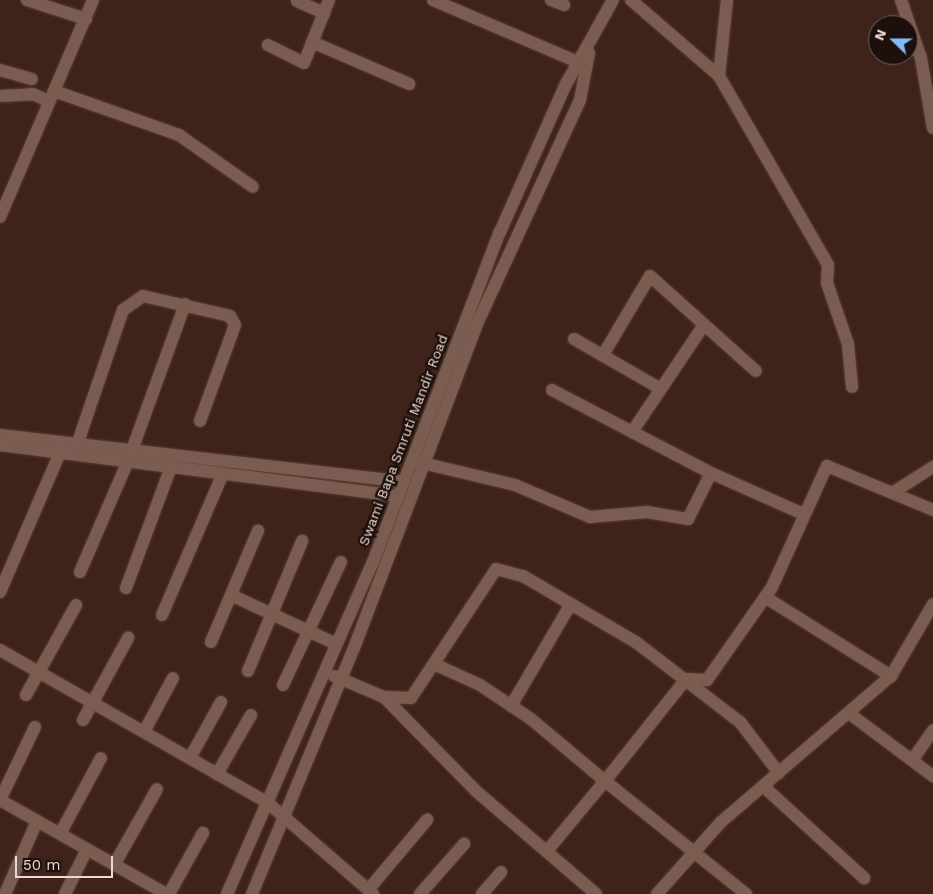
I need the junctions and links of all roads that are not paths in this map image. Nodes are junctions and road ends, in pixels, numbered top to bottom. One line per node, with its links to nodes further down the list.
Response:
1 (27, 0): 13 (street)
2 (93, 0): 13 (street)
3 (329, 0): 12 (street)
4 (551, 0): 11 (street)
5 (613, 0): 16 (street, Swami Bapa Smruti Mandir Road)
6 (631, 0): 19 (street)
7 (727, 0): 19 (street)
8 (901, 0): 24 (street)
9 (297, 1): 12 (street)
10 (439, 1): 17 (street)
11 (564, 5)
12 (324, 13): 14 (street)
13 (86, 18): 22 (street)
14 (312, 42): 15 (street); 20 (street)
15 (268, 45)
16 (590, 46): 17 (street, Swami Bapa Smruti Mandir Road); 43 (street)
17 (580, 62): 42 (street, Swami Bapa Smruti Mandir Road)
18 (0, 70): 21 (street)
19 (719, 76): 32 (street)
20 (409, 84)
21 (20, 93): 22 (street); 23 (street)
22 (50, 95): 25 (street); 26 (street)
23 (0, 96)
24 (933, 128)
25 (253, 187)
26 (0, 217)
27 (185, 304): 35 (street); 39 (street); 41 (street)
28 (704, 325): 30 (street); 31 (street); 33 (street)
29 (574, 339): 30 (street)
30 (603, 356): 33 (street)
31 (756, 371)
32 (852, 387)
33 (661, 389): 36 (street)
34 (552, 390): 36 (street)
35 (200, 421)
36 (632, 432): 46 (street)
37 (0, 435): 40 (street)
38 (0, 445): 40 (street)
39 (77, 445): 40 (street); 41 (street)
40 (62, 447): 41 (street); 58 (street)
41 (131, 455): 45 (street); 48 (street); 56 (street)
42 (412, 460): 43 (street); 48 (street, Swami Bapa Smruti Mandir Road)
43 (426, 464): 46 (street); 77 (street)
44 (933, 466): 49 (street)
45 (171, 467): 47 (street); 57 (street)
46 (711, 473): 52 (street)
47 (222, 476): 50 (street); 65 (street)
48 (404, 482): 50 (street, Swami Bapa Smruti Mandir Road)
49 (892, 493): 51 (street); 52 (street)
50 (398, 496): 69 (street, Swami Bapa Smruti Mandir Road)
51 (933, 510)
52 (803, 514): 60 (street)
53 (258, 531): 59 (street)
54 (302, 541): 64 (street)
55 (341, 562): 66 (street)
56 (80, 572)
57 (126, 588)
58 (0, 592)
59 (231, 595): 64 (street); 68 (street)
60 (765, 597): 75 (street); 78 (street)
61 (933, 604): 75 (street)
62 (76, 605): 73 (street)
63 (569, 606): 71 (street); 78 (street); 84 (street)
64 (272, 614): 66 (street); 72 (street)
65 (162, 615)
66 (308, 631): 69 (street); 79 (street)
67 (128, 638): 83 (street)
68 (211, 642)
69 (336, 644): 74 (street, Swami Bapa Smruti Mandir Road)
70 (0, 650): 73 (street)
71 (434, 664): 81 (street); 84 (street)
72 (248, 671)
73 (39, 672): 80 (street); 83 (street)
74 (325, 672): 77 (street); 101 (street, Swami Bapa Smruti Mandir Road)
75 (891, 676): 85 (street)
76 (174, 678): 90 (street)
77 (340, 679): 81 (street); 102 (street)
78 (686, 679): 94 (street); 97 (street)
79 (283, 685)
80 (26, 695)
81 (384, 697): 109 (street)
82 (221, 702): 92 (street)
83 (93, 703): 87 (street); 90 (street)
84 (511, 706): 97 (street)
85 (850, 714): 93 (street); 94 (street)
86 (251, 715): 95 (street)
87 (83, 720)
88 (35, 727): 100 (street)
89 (933, 730): 93 (street)
90 (144, 732): 92 (street)
91 (101, 758): 106 (street)
92 (190, 758): 95 (street)
93 (913, 759): 96 (street)
94 (779, 773): 98 (street)
95 (217, 774): 101 (street)
96 (933, 776)
97 (605, 781): 109 (street); 110 (street)
98 (763, 786): 110 (street); 113 (street)
99 (156, 789): 111 (street)
100 (0, 800): 104 (street)
101 (268, 803): 102 (street); 118 (street, Swami Bapa Smruti Mandir Road)
102 (286, 815): 114 (street); 119 (street)
103 (427, 820): 114 (street)
104 (37, 821): 106 (street); 115 (street)
105 (203, 833): 117 (street)
106 (60, 834): 108 (street)
107 (464, 844): 120 (street)
108 (87, 849): 111 (street); 116 (street)
109 (547, 851): 122 (street)
110 (693, 854): 123 (street); 124 (street)
111 (114, 865): 117 (street)
112 (501, 872): 121 (street)
113 (864, 878)
114 (371, 892)
115 (5, 894)
116 (65, 894)
117 (168, 894)
118 (227, 894)
119 (252, 894)
120 (420, 894)
121 (482, 894)
122 (596, 894)
123 (657, 894)
124 (746, 894)

